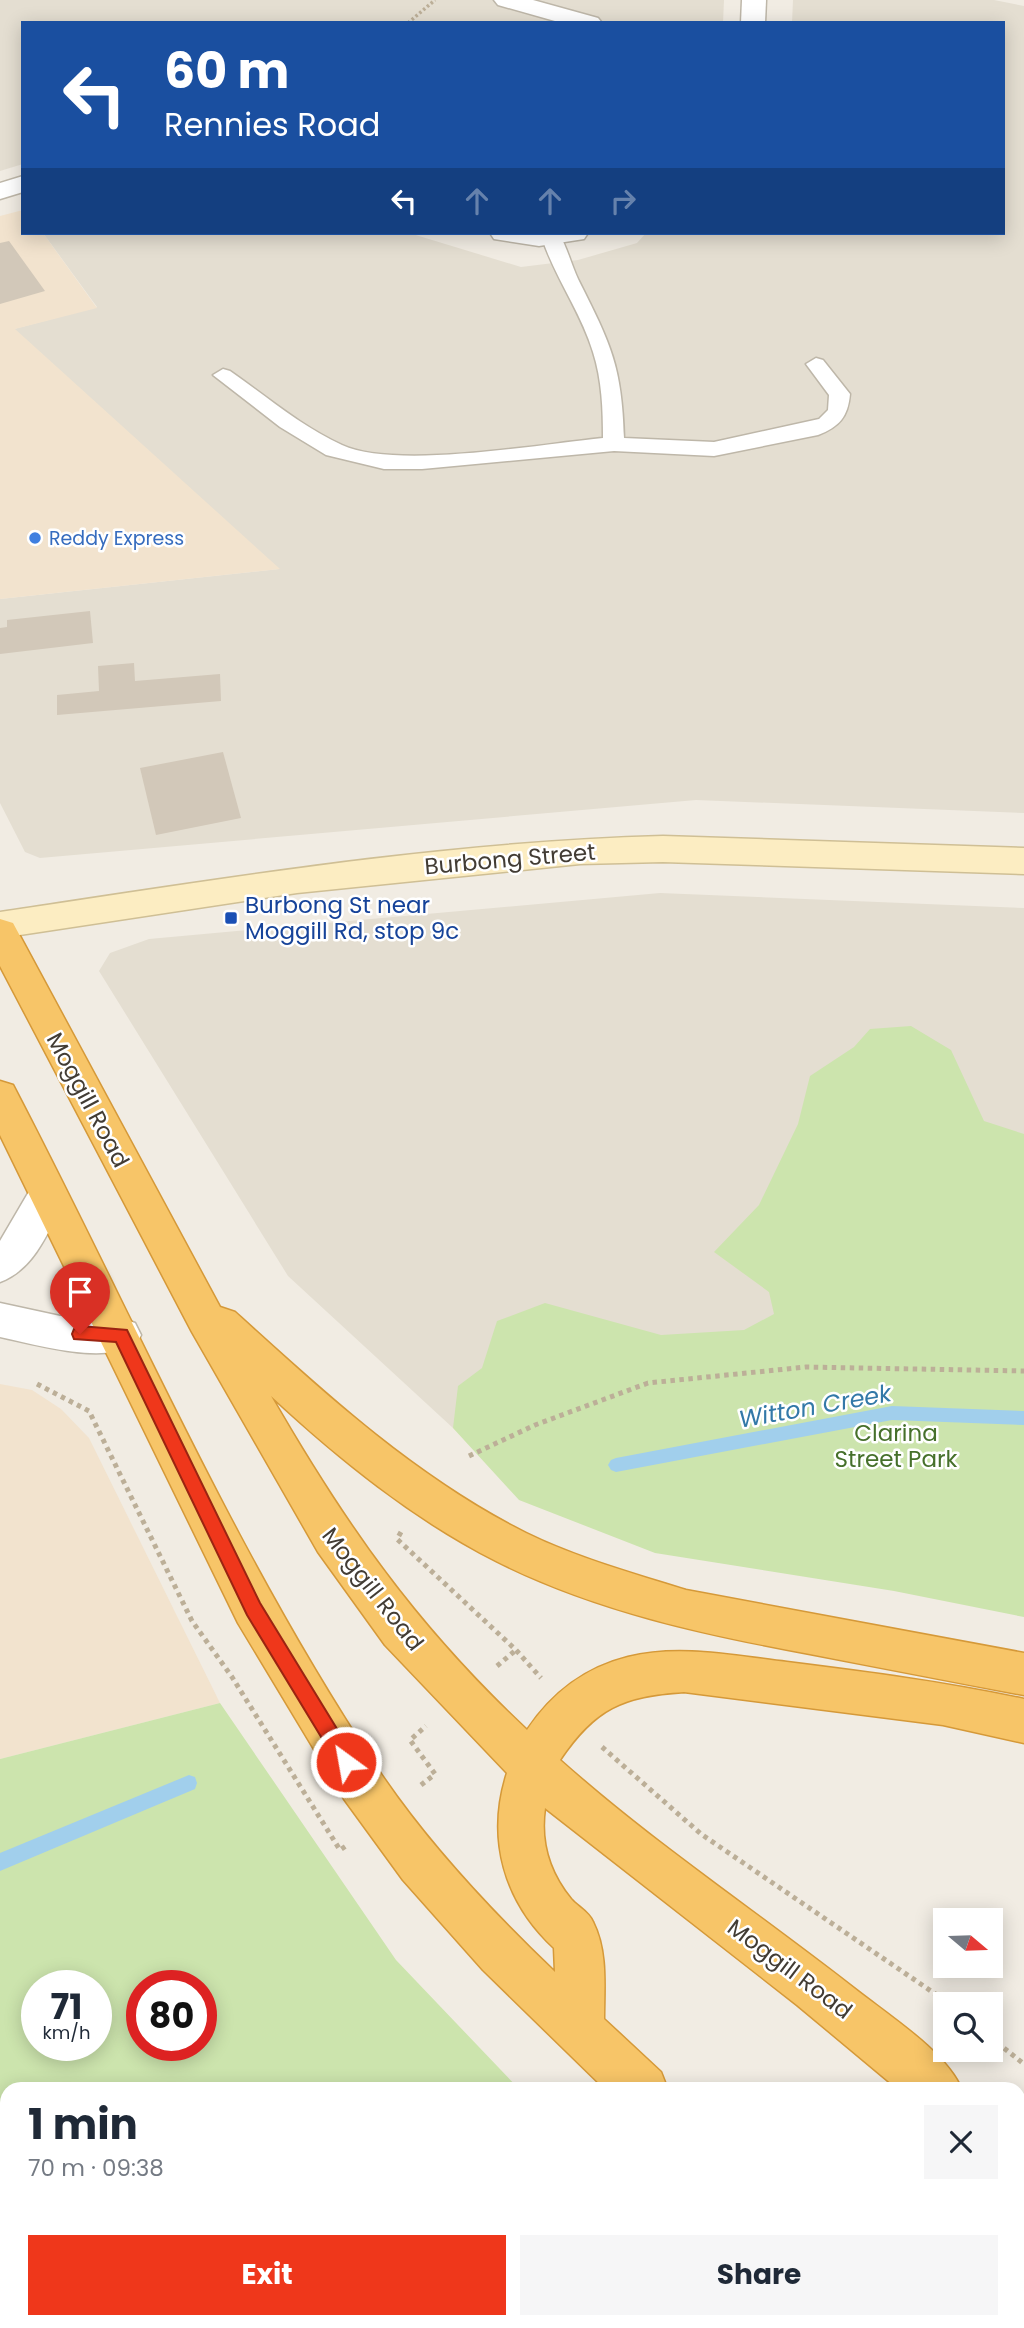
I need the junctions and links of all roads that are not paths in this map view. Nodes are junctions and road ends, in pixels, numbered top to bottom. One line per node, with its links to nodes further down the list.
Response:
1 (506, 0): 3 (street)
2 (754, 0): 4 (street)
3 (583, 21)
4 (753, 21)
5 (21, 185): 6 (street)
6 (0, 191)
7 (510, 235): 8 (street)
8 (563, 235): 11 (lane)
9 (816, 365): 11 (lane)
10 (223, 374): 11 (lane)
11 (614, 444)
12 (1024, 861): 13 (street, Burbong Street)
13 (0, 925)
14 (0, 932): 18 (highway, Moggill Road)
15 (0, 1096): 16 (highway)
16 (48, 1194): 17 (street); 20 (highway)
17 (0, 1265)
18 (194, 1299): 21 (highway); 23 (highway, Moggill Road)
19 (0, 1320): 20 (street)
20 (121, 1335): 24 (highway)
21 (1024, 1674)
22 (1024, 1721): 23 (highway)
23 (533, 1764): 24 (highway); 26 (highway, Moggill Road)
24 (580, 2032): 25 (highway)
25 (634, 2082)
26 (928, 2082)

